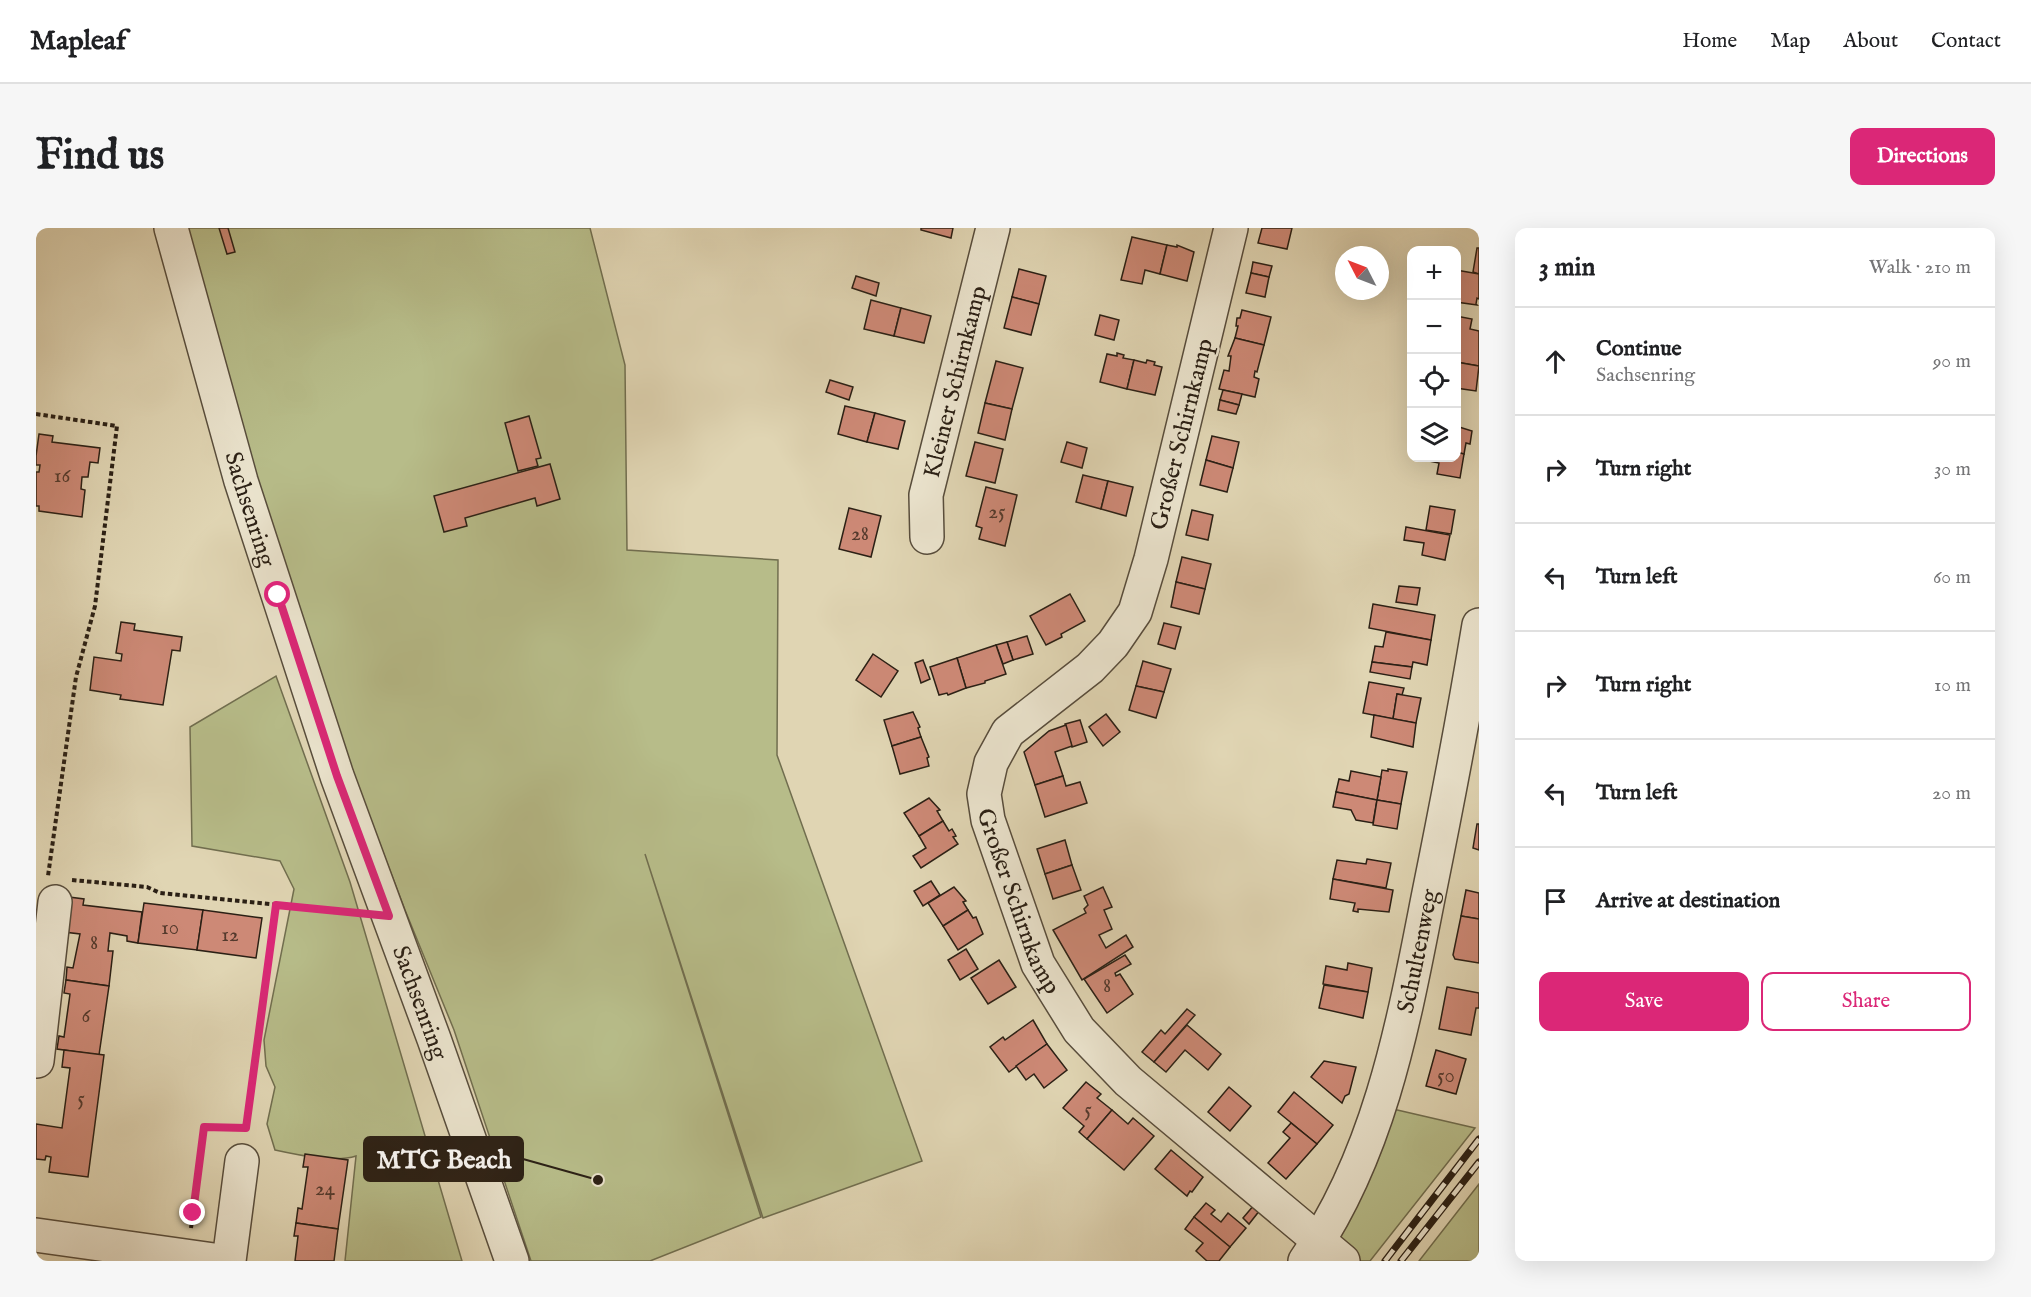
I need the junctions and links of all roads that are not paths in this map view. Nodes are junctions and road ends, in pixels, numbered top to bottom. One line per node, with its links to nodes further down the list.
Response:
1 (171, 228): 13 (street, Sachsenring)
2 (993, 228): 4 (street, Kleiner Schirnkamp)
3 (1231, 228): 10 (street, Großer Schirnkamp)
4 (927, 537)
5 (1479, 625): 10 (street, Schultenweg)
6 (50, 891): 7 (street)
7 (37, 1060)
8 (242, 1161): 12 (street)
9 (47, 1244): 11 (street)
10 (1322, 1254)
11 (221, 1261)
12 (229, 1261)
13 (512, 1261)

